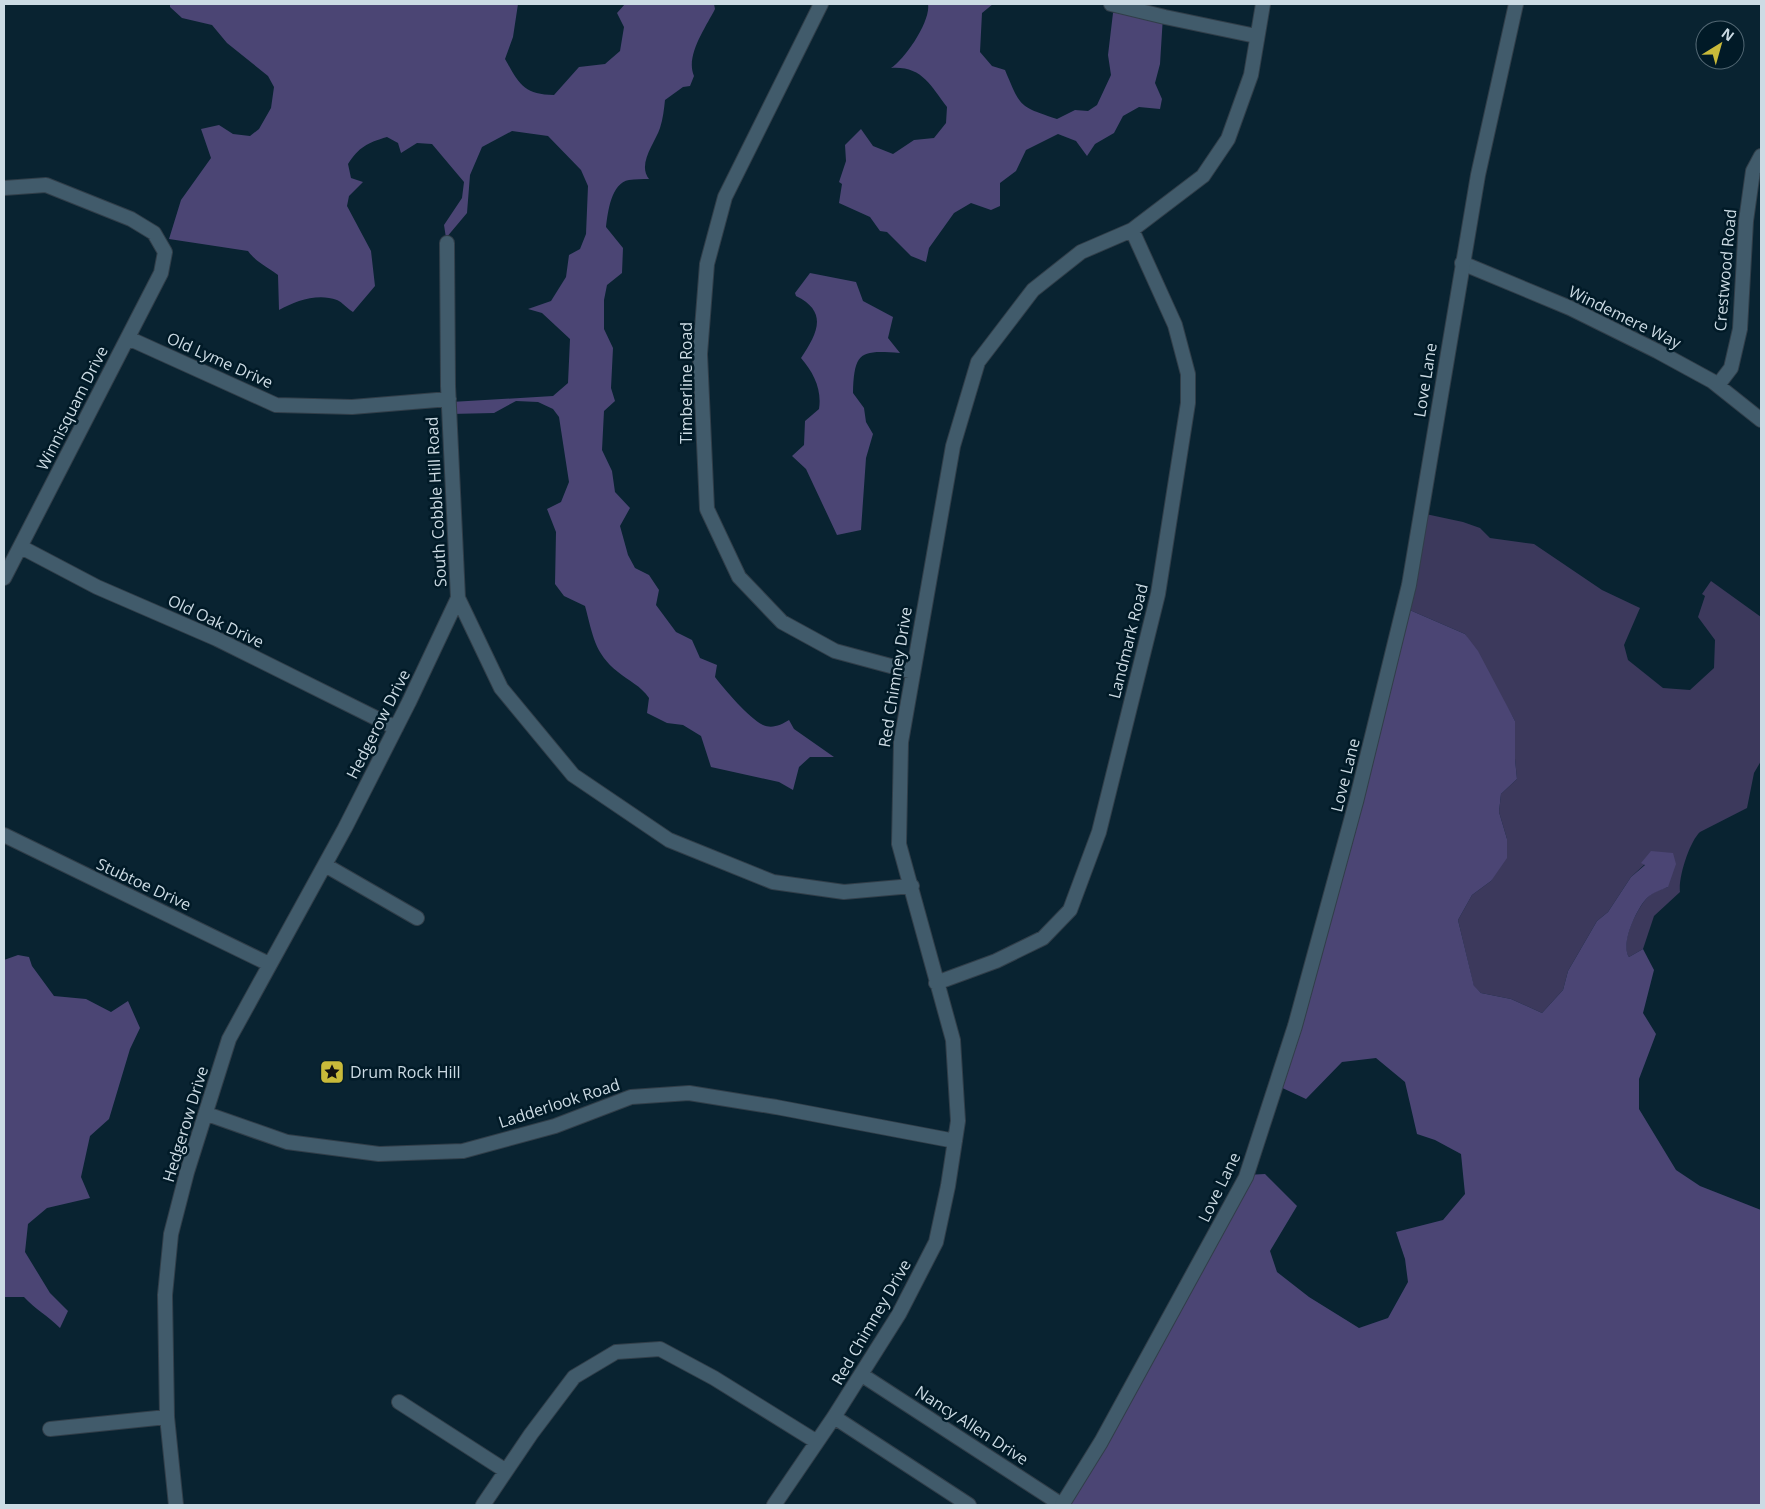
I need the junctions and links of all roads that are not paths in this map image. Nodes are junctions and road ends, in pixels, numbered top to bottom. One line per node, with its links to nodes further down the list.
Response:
1 (821, 4): 18 (street, Timberline Road)
2 (1111, 4): 5 (street)
3 (1262, 4): 5 (street, Red Chimney Drive)
4 (1516, 4): 10 (street, Love Lane)
5 (1256, 36): 8 (street, Red Chimney Drive)
6 (1761, 156): 12 (street, Crestwood Road)
7 (4, 188): 11 (street, Winnisquam Drive)
8 (1132, 230): 18 (street, Red Chimney Drive); 25 (street, Landmark Road)
9 (447, 243): 13 (street, South Cobble Hill Road)
10 (1462, 263): 12 (street, Windemere Way); 39 (street, Love Lane)
11 (128, 338): 13 (street, Old Lyme Drive); 15 (street, Winnisquam Drive)
12 (1718, 385): 14 (street, Windemere Way)
13 (449, 399): 17 (street, South Cobble Hill Road)
14 (1761, 420)
15 (21, 547): 16 (street, Winnisquam Drive); 19 (street, Old Oak Drive)
16 (4, 578)
17 (458, 598): 19 (street, Hedgerow Drive); 22 (street, South Cobble Hill Road)
18 (913, 672): 22 (street, Red Chimney Drive)
19 (396, 728): 21 (street, Hedgerow Drive)
20 (4, 836): 24 (street, Stubtoe Drive)
21 (325, 865): 23 (street); 24 (street, Hedgerow Drive)
22 (912, 886): 25 (street, Red Chimney Drive)
23 (417, 918)
24 (269, 964): 26 (street, Hedgerow Drive)
25 (936, 983): 27 (street, Red Chimney Drive)
26 (207, 1114): 27 (street, Ladderlook Road); 30 (street, Hedgerow Drive)
27 (955, 1141): 28 (street, Red Chimney Drive)
28 (862, 1375): 31 (street, Red Chimney Drive); 39 (street, Nancy Allen Drive)
29 (399, 1402): 34 (street)
30 (167, 1417): 32 (street); 35 (street, Hedgerow Drive)
31 (834, 1417): 33 (street, Red Chimney Drive); 38 (street)
32 (50, 1429)
33 (818, 1442): 34 (street); 37 (street, Red Chimney Drive)
34 (506, 1471): 36 (street)
35 (176, 1505)
36 (483, 1505)
37 (774, 1505)
38 (969, 1505)
39 (1062, 1505)

